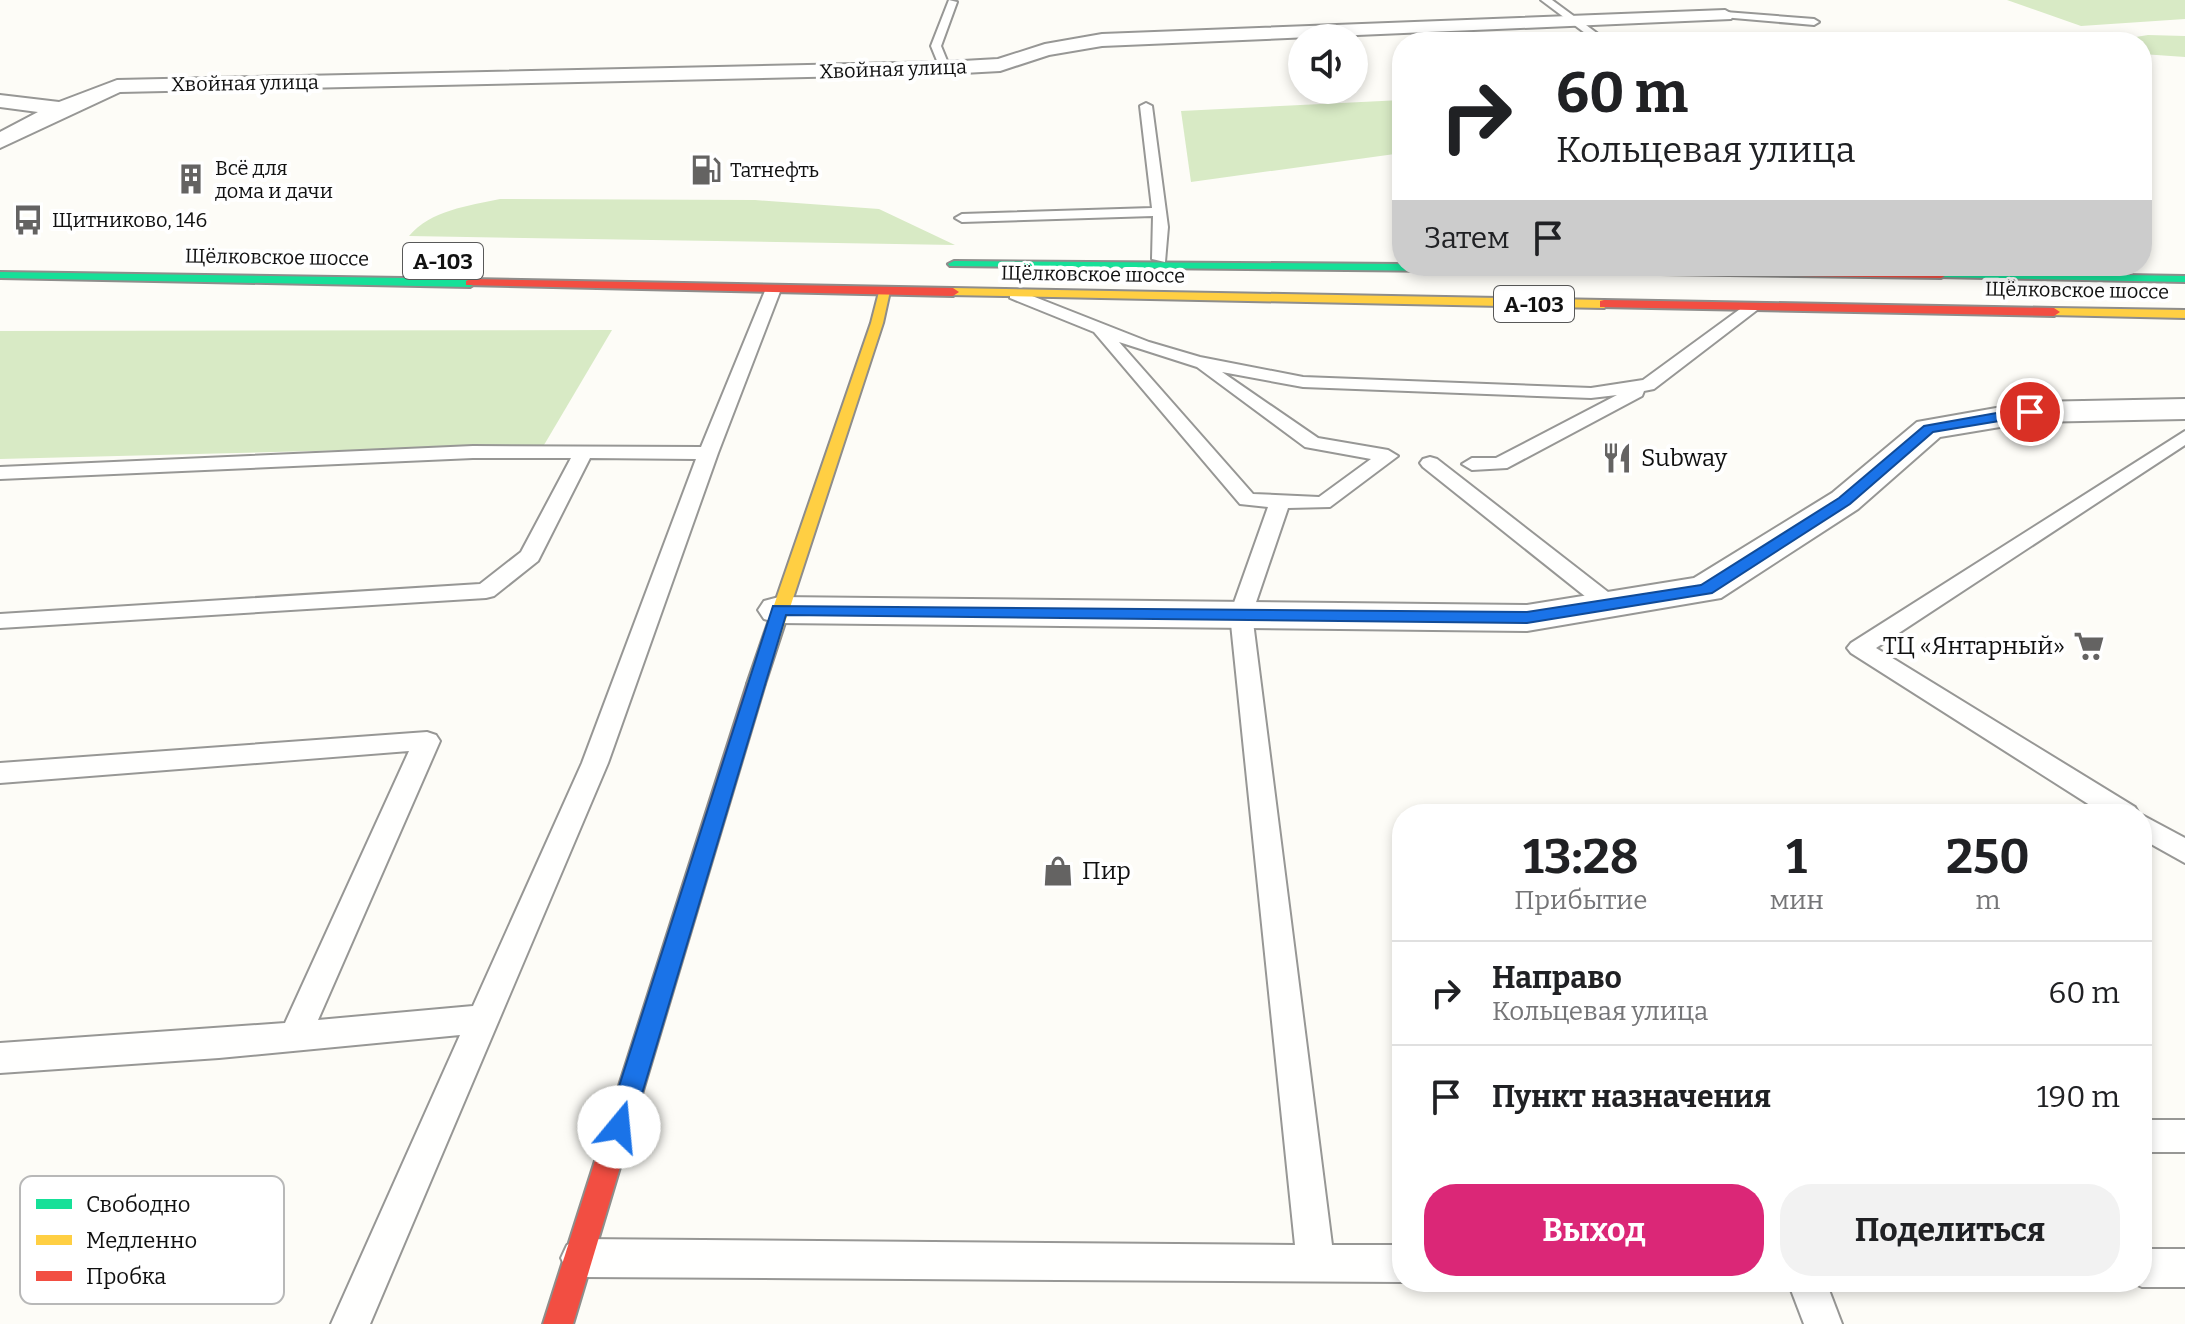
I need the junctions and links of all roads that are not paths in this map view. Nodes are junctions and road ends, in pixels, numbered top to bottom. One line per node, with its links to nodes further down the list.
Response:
1 (1546, 0): 4 (lane)
2 (952, 2): 7 (lane)
3 (1725, 15): 4 (street, Хвойная улица); 5 (lane)
4 (1569, 20): 6 (lane); 7 (street, Хвойная улица)
5 (1814, 22)
6 (1588, 32)
7 (945, 68): 10 (street, Хвойная улица)
8 (0, 101): 10 (street)
9 (1146, 106): 12 (lane)
10 (61, 109): 11 (street, Хвойная улица)
11 (0, 141)
12 (1159, 212): 13 (lane); 14 (lane)
13 (962, 218)
14 (1160, 259)
15 (932, 265): 16 (main road, Щёлковское шоссе / А-103)
16 (1392, 267)
17 (0, 275): 20 (main road, Щёлковское шоссе / А-103)
18 (1987, 276): 19 (main road, Щёлковское шоссе / А-103)
19 (2185, 279)
20 (773, 289): 21 (main road, Щёлковское шоссе / А-103); 31 (lane)
21 (884, 291): 22 (main road, Щёлковское шоссе / А-103); 37 (main road)
22 (1016, 295): 23 (main road, Щёлковское шоссе / А-103); 25 (lane)
23 (1753, 307): 24 (main road, Щёлковское шоссе / А-103); 27 (lane)
24 (2185, 314)
25 (1099, 330): 26 (lane); 35 (lane)
26 (1197, 362): 27 (lane); 35 (lane)
27 (1648, 385): 33 (lane)
28 (2185, 409): 36 (street)
29 (2185, 437): 41 (lane)
30 (584, 452): 31 (lane); 34 (lane); 39 (lane)
31 (708, 453): 44 (lane)
32 (1430, 463): 36 (lane)
33 (1472, 464)
34 (0, 473)
35 (1280, 501): 38 (lane)
36 (1609, 604): 38 (street)
37 (779, 610): 38 (street); 49 (main road)
38 (1241, 614): 50 (lane)
39 (0, 621)
40 (0, 773): 45 (lane)
41 (2109, 804)
42 (2152, 831): 43 (lane)
43 (2185, 852)
44 (485, 1019): 45 (lane); 55 (lane)
45 (295, 1037): 46 (lane)
46 (0, 1058)
47 (2152, 1136): 48 (lane)
48 (2185, 1136)
49 (578, 1258): 50 (lane); 56 (main road)
50 (1316, 1264): 51 (lane)
51 (1392, 1264)
52 (2152, 1268): 53 (lane)
53 (2185, 1268)
54 (1811, 1292): 57 (lane)
55 (350, 1324)
56 (558, 1324)
57 (1823, 1324)

